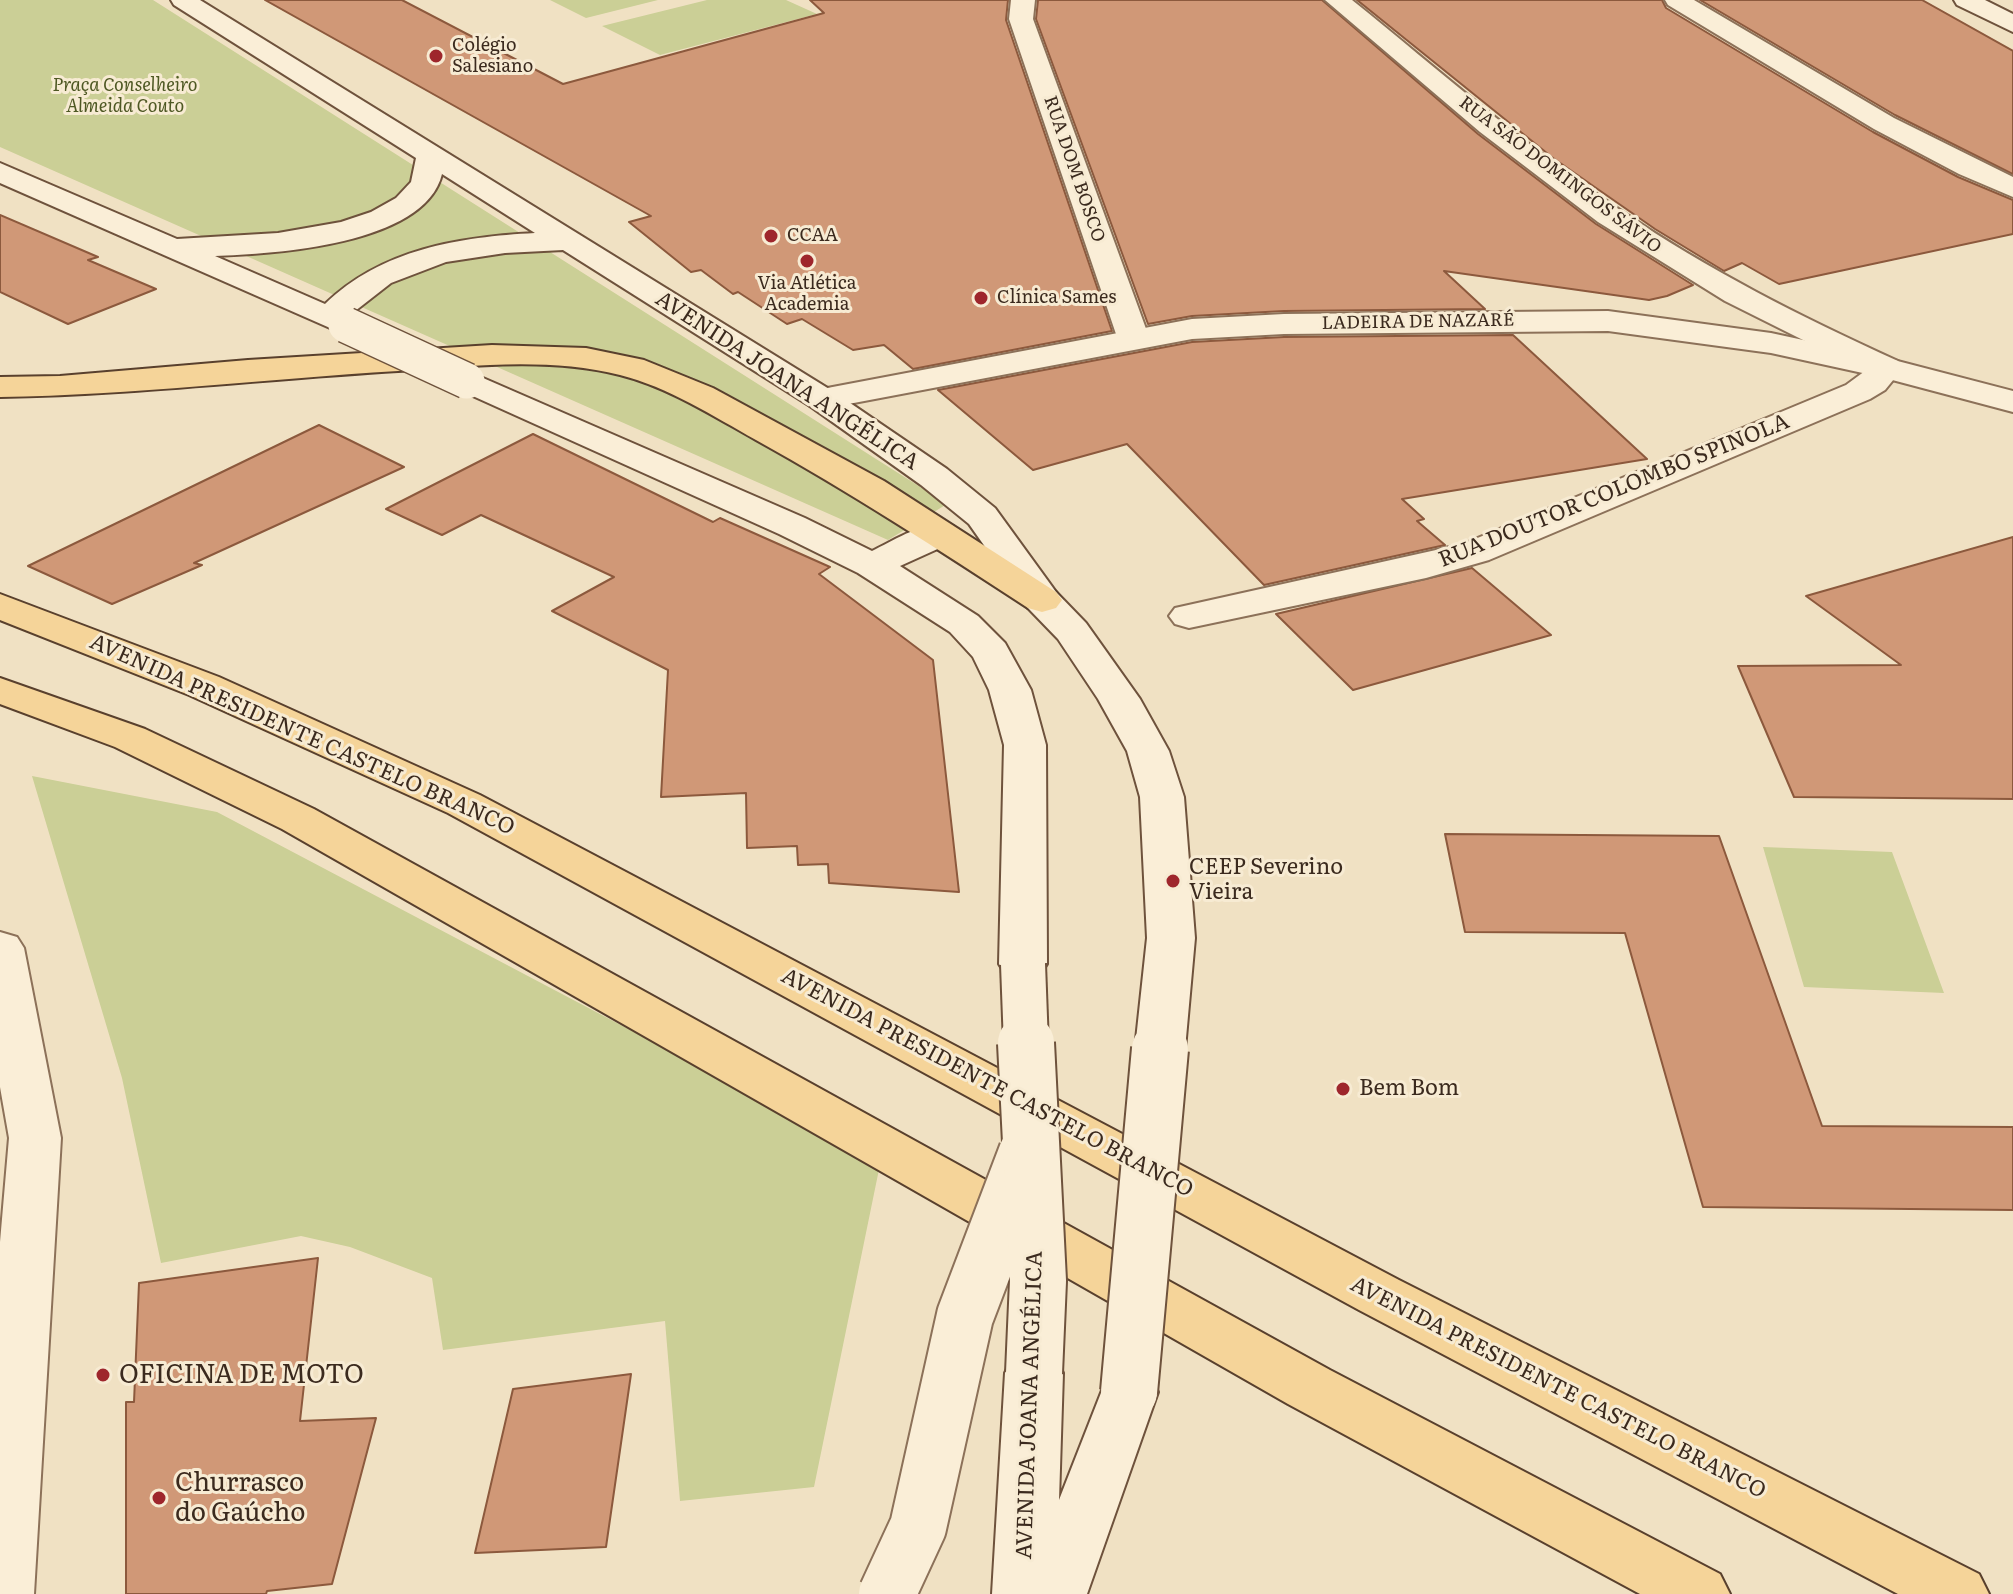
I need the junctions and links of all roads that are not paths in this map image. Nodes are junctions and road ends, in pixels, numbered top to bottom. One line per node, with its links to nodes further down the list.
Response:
1 (183, 0): 7 (main road, AVENIDA JOANA ANGÉLICA)
2 (1023, 0): 13 (main road, RUA DOM BOSCO)
3 (1337, 0): 14 (main road, RUA SÃO DOMINGOS SÁVIO)
4 (1677, 0): 9 (main road)
5 (1966, 0): 6 (main road)
6 (2013, 24)
7 (431, 156): 10 (main road, AVENIDA JOANA ANGÉLICA); 11 (main road)
8 (0, 172): 11 (main road)
9 (2013, 188)
10 (569, 241): 12 (main road); 16 (main road, AVENIDA JOANA ANGÉLICA)
11 (164, 245): 12 (main road)
12 (338, 321): 19 (main road, AVENIDA JOANA ANGÉLICA, bridge)
13 (1133, 337): 14 (main road, LADEIRA DE NAZARÉ); 16 (main road, LADEIRA DE NAZARÉ)
14 (1886, 368): 17 (main road, LADEIRA DE NAZARÉ); 22 (main road, RUA DOUTOR COLOMBO SPINOLA)
15 (0, 387): 18 (main road)
16 (822, 399): 20 (main road, AVENIDA JOANA ANGÉLICA)
17 (2013, 402)
18 (940, 534): 19 (main road); 20 (main road)
19 (872, 565): 25 (main road, AVENIDA JOANA ANGÉLICA, bridge)
20 (1042, 600): 29 (main road, AVENIDA JOANA ANGÉLICA, bridge)
21 (0, 606): 31 (main road, AVENIDA PRESIDENTE CASTELO BRANCO)
22 (1189, 616)
23 (0, 690): 30 (main road)
24 (0, 948): 26 (main road)
25 (1029, 1147): 27 (main road, bridge); 28 (main road, AVENIDA JOANA ANGÉLICA, bridge)
26 (2, 1594)
27 (887, 1594)
28 (1024, 1594)
29 (1055, 1594)
30 (1698, 1594)
31 (1957, 1594)

